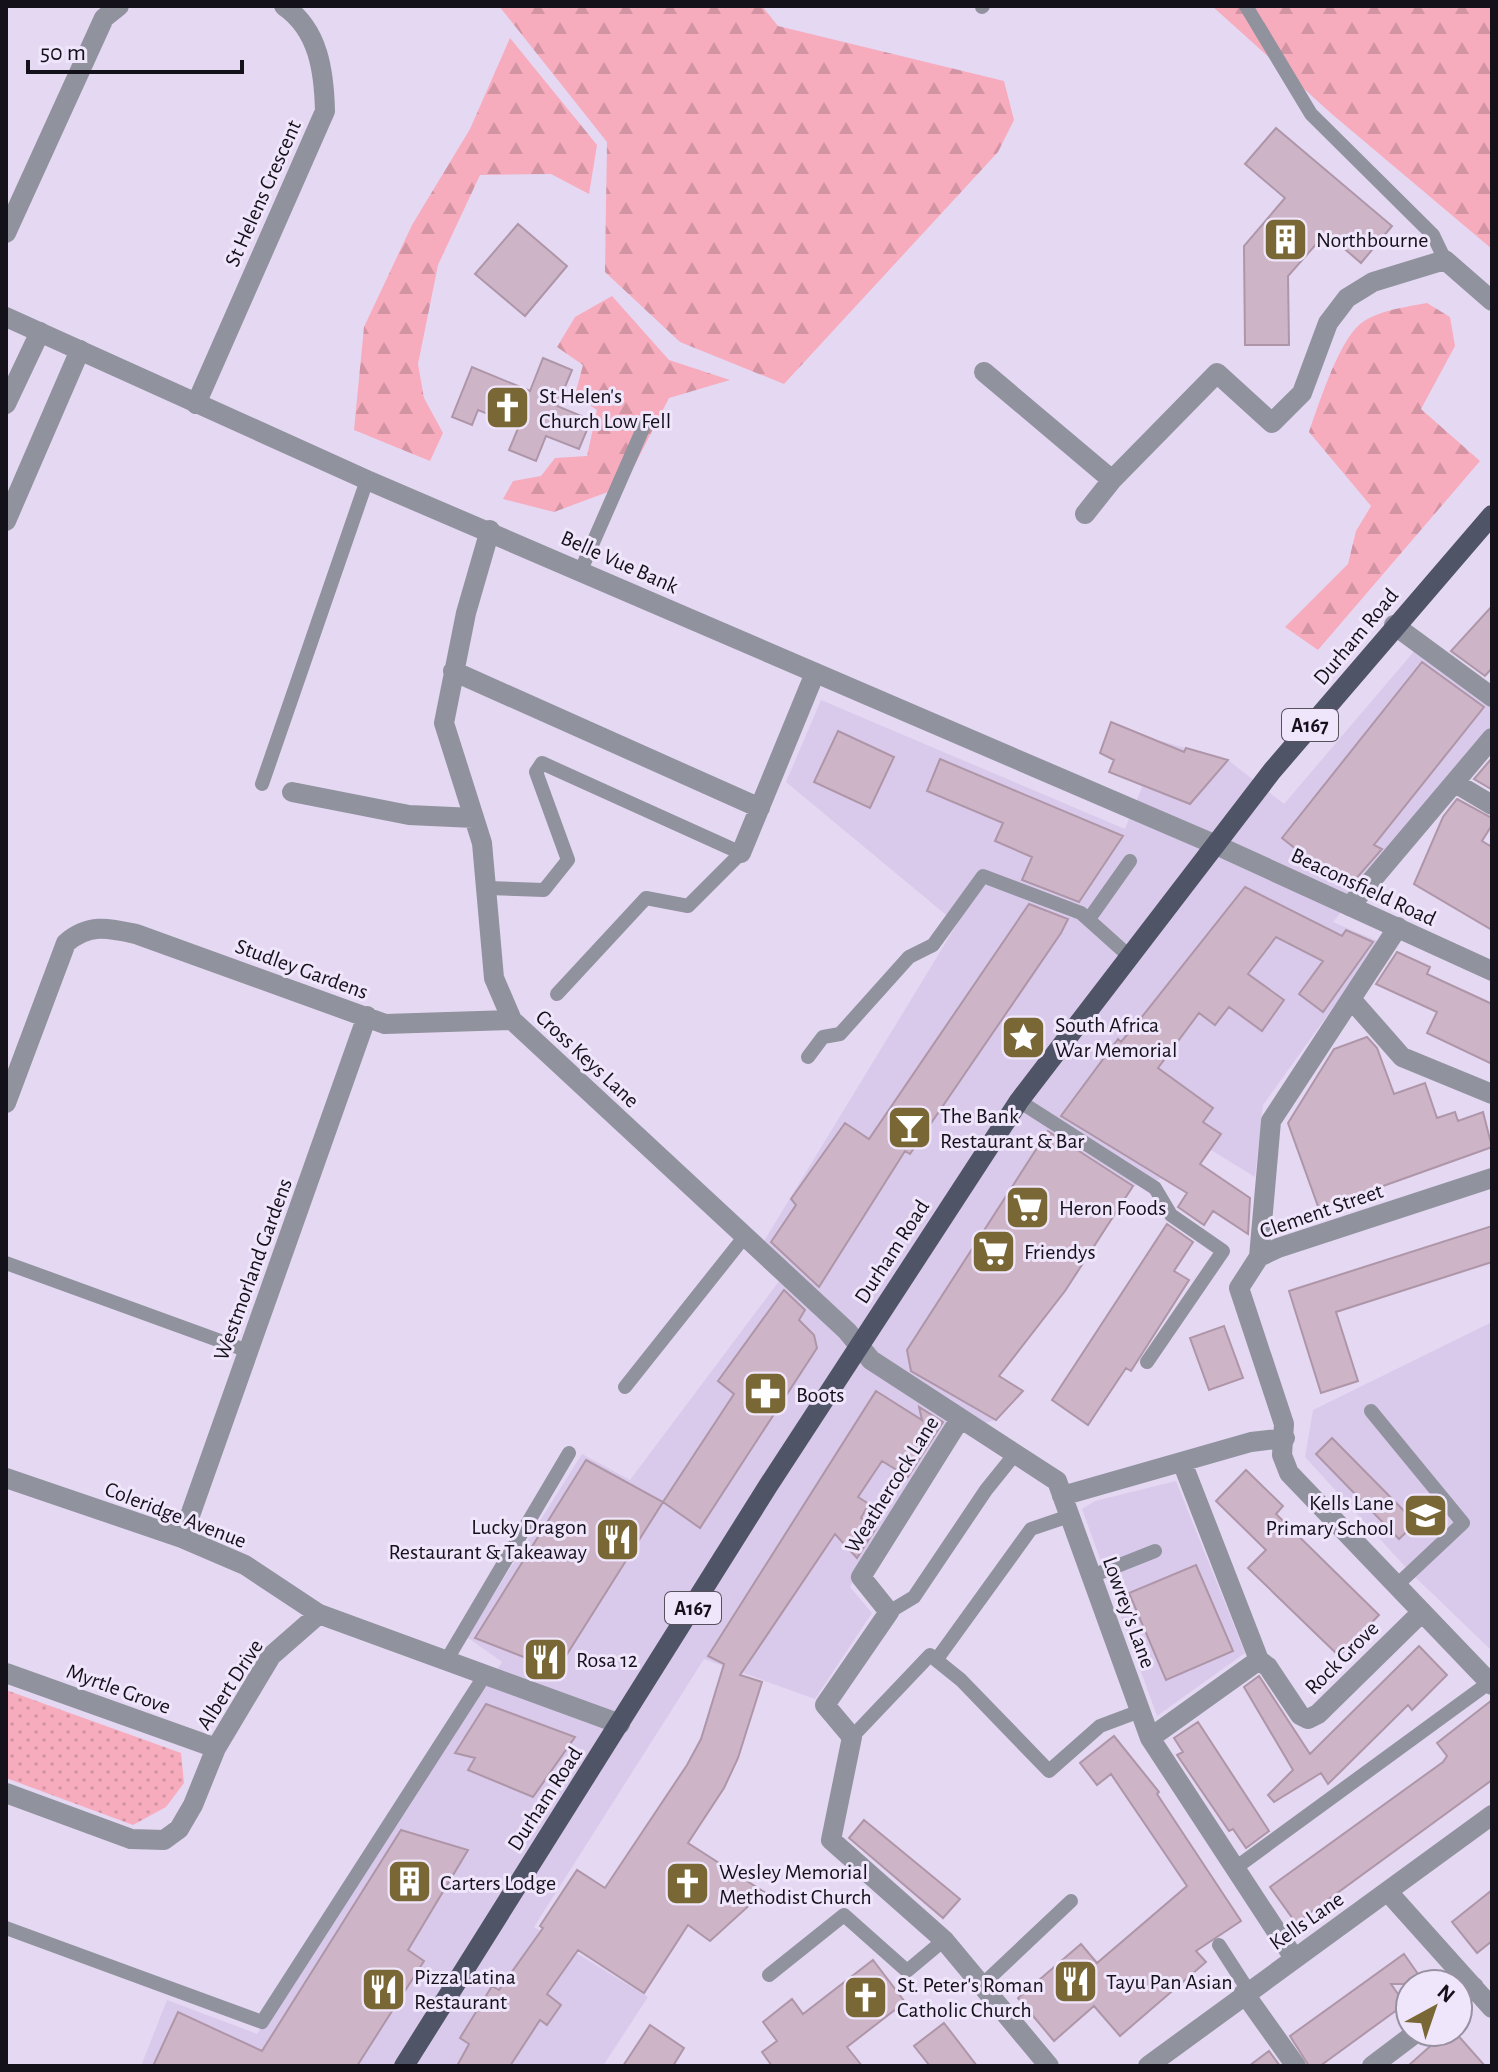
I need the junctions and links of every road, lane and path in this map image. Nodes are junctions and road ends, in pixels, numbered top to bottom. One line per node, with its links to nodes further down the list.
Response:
1 (119, 6): 4 (street)
2 (284, 6): 12 (street, St Helens Crescent)
3 (1246, 6): 5 (lane)
4 (6, 233)
5 (1445, 260): 6 (street); 15 (street)
6 (1492, 301)
7 (6, 317): 8 (street, Belle Vue Bank)
8 (40, 332): 9 (street, Belle Vue Bank); 11 (street)
9 (80, 350): 12 (street, Belle Vue Bank); 18 (street)
10 (984, 372): 15 (street)
11 (6, 404)
12 (196, 404): 14 (street, Belle Vue Bank)
13 (645, 424): 20 (lane)
14 (367, 480): 19 (street, Belle Vue Bank); 27 (lane)
15 (1112, 480): 16 (street)
16 (1085, 514)
17 (1492, 515): 21 (main road, Durham Road / A167)
18 (6, 521)
19 (490, 530): 20 (street, Belle Vue Bank); 22 (street, Cross Keys Lane)
20 (581, 570): 23 (street, Belle Vue Bank)
21 (1394, 625): 24 (street); 32 (main road, Durham Road / A167)
22 (453, 671): 30 (street); 31 (street, Cross Keys Lane)
23 (815, 673): 30 (street); 32 (street, Belle Vue Bank)
24 (1492, 697)
25 (1492, 738): 26 (street)
26 (1455, 783): 29 (street); 36 (street)
27 (262, 784)
28 (292, 792): 31 (street)
29 (1492, 805)
30 (760, 808): 33 (street)
31 (474, 818): 35 (street, Cross Keys Lane)
32 (1216, 845): 36 (street, Beaconsfield Road); 39 (main road, Durham Road / A167)
33 (741, 853): 35 (lane); 41 (lane)
34 (1130, 861): 37 (lane)
35 (488, 888): 44 (street, Cross Keys Lane)
36 (1350, 906): 38 (street, Beaconsfield Road)
37 (1089, 919): 39 (lane); 45 (lane)
38 (1398, 927): 40 (street, Beaconsfield Road); 42 (street)
39 (1129, 956): 47 (main road, Durham Road / A167)
40 (1492, 971)
41 (557, 994)
42 (1351, 999): 46 (street); 51 (street)
43 (367, 1016): 44 (street, Studley Gardens); 48 (street, Studley Gardens); 54 (street, Westmorland Gardens)
44 (512, 1020): 50 (street, Cross Keys Lane)
45 (808, 1057)
46 (1492, 1094)
47 (1019, 1101): 53 (main road, Durham Road / A167); 55 (lane)
48 (6, 1103)
49 (1492, 1178): 51 (street, Clement Street)
50 (745, 1236): 53 (street, Cross Keys Lane); 56 (lane)
51 (1259, 1257): 59 (street, Clement Street)
52 (6, 1263): 54 (lane)
53 (858, 1346): 58 (street, Lowrey's Lane); 79 (main road, Durham Road / A167)
54 (248, 1351): 65 (street, Westmorland Gardens)
55 (1147, 1362)
56 (625, 1387)
57 (1371, 1411): 68 (lane)
58 (960, 1419): 61 (street, Lowrey's Lane); 69 (street, Weathercock Lane)
59 (1285, 1438): 62 (street); 68 (street, Clement Street)
60 (569, 1453): 74 (lane)
61 (1015, 1454): 64 (street, Lowrey's Lane); 69 (lane)
62 (1182, 1462): 64 (street); 73 (street)
63 (6, 1478): 65 (street, Coleridge Avenue)
64 (1066, 1506): 67 (street, Lowrey's Lane); 72 (lane)
65 (182, 1538): 71 (street, Coleridge Avenue)
66 (1155, 1551): 67 (lane)
67 (1092, 1576): 78 (street, Lowrey's Lane)
68 (1397, 1585): 70 (street, Clement Street)
69 (889, 1612): 80 (street)
70 (1422, 1612): 73 (street, Rock Grove); 77 (street, Clement Street)
71 (319, 1614): 74 (street); 82 (street, Albert Drive)
72 (937, 1659): 78 (lane); 80 (lane)
73 (1259, 1660): 81 (street)
74 (446, 1661): 76 (street)
75 (6, 1673): 82 (street, Myrtle Grove)
76 (485, 1675): 79 (street); 88 (lane)
77 (1491, 1684): 85 (lane)
78 (1140, 1711): 81 (street, Lowrey's Lane)
79 (620, 1724): 99 (main road, Durham Road / A167)
80 (852, 1737): 89 (street)
81 (1150, 1738): 85 (street, Lowrey's Lane)
82 (216, 1748): 83 (street, Albert Drive)
83 (6, 1793)
84 (1492, 1815): 86 (street, Kells Lane)
85 (1234, 1869): 91 (street, Lowrey's Lane)
86 (1388, 1892): 91 (street, Kells Lane); 92 (street)
87 (1071, 1901): 94 (lane)
88 (6, 1928)
89 (944, 1940): 93 (lane); 94 (street)
90 (1219, 1945): 95 (lane)
91 (1294, 1958): 95 (street, Kells Lane)
92 (1446, 1968)
93 (769, 1975)
94 (982, 1985): 100 (street)
95 (1246, 1992): 97 (street, Kells Lane); 101 (street)
96 (1398, 2048): 98 (street)
97 (1161, 2062)
98 (1380, 2064)
99 (404, 2066)
100 (1049, 2066)
101 (1296, 2066)

